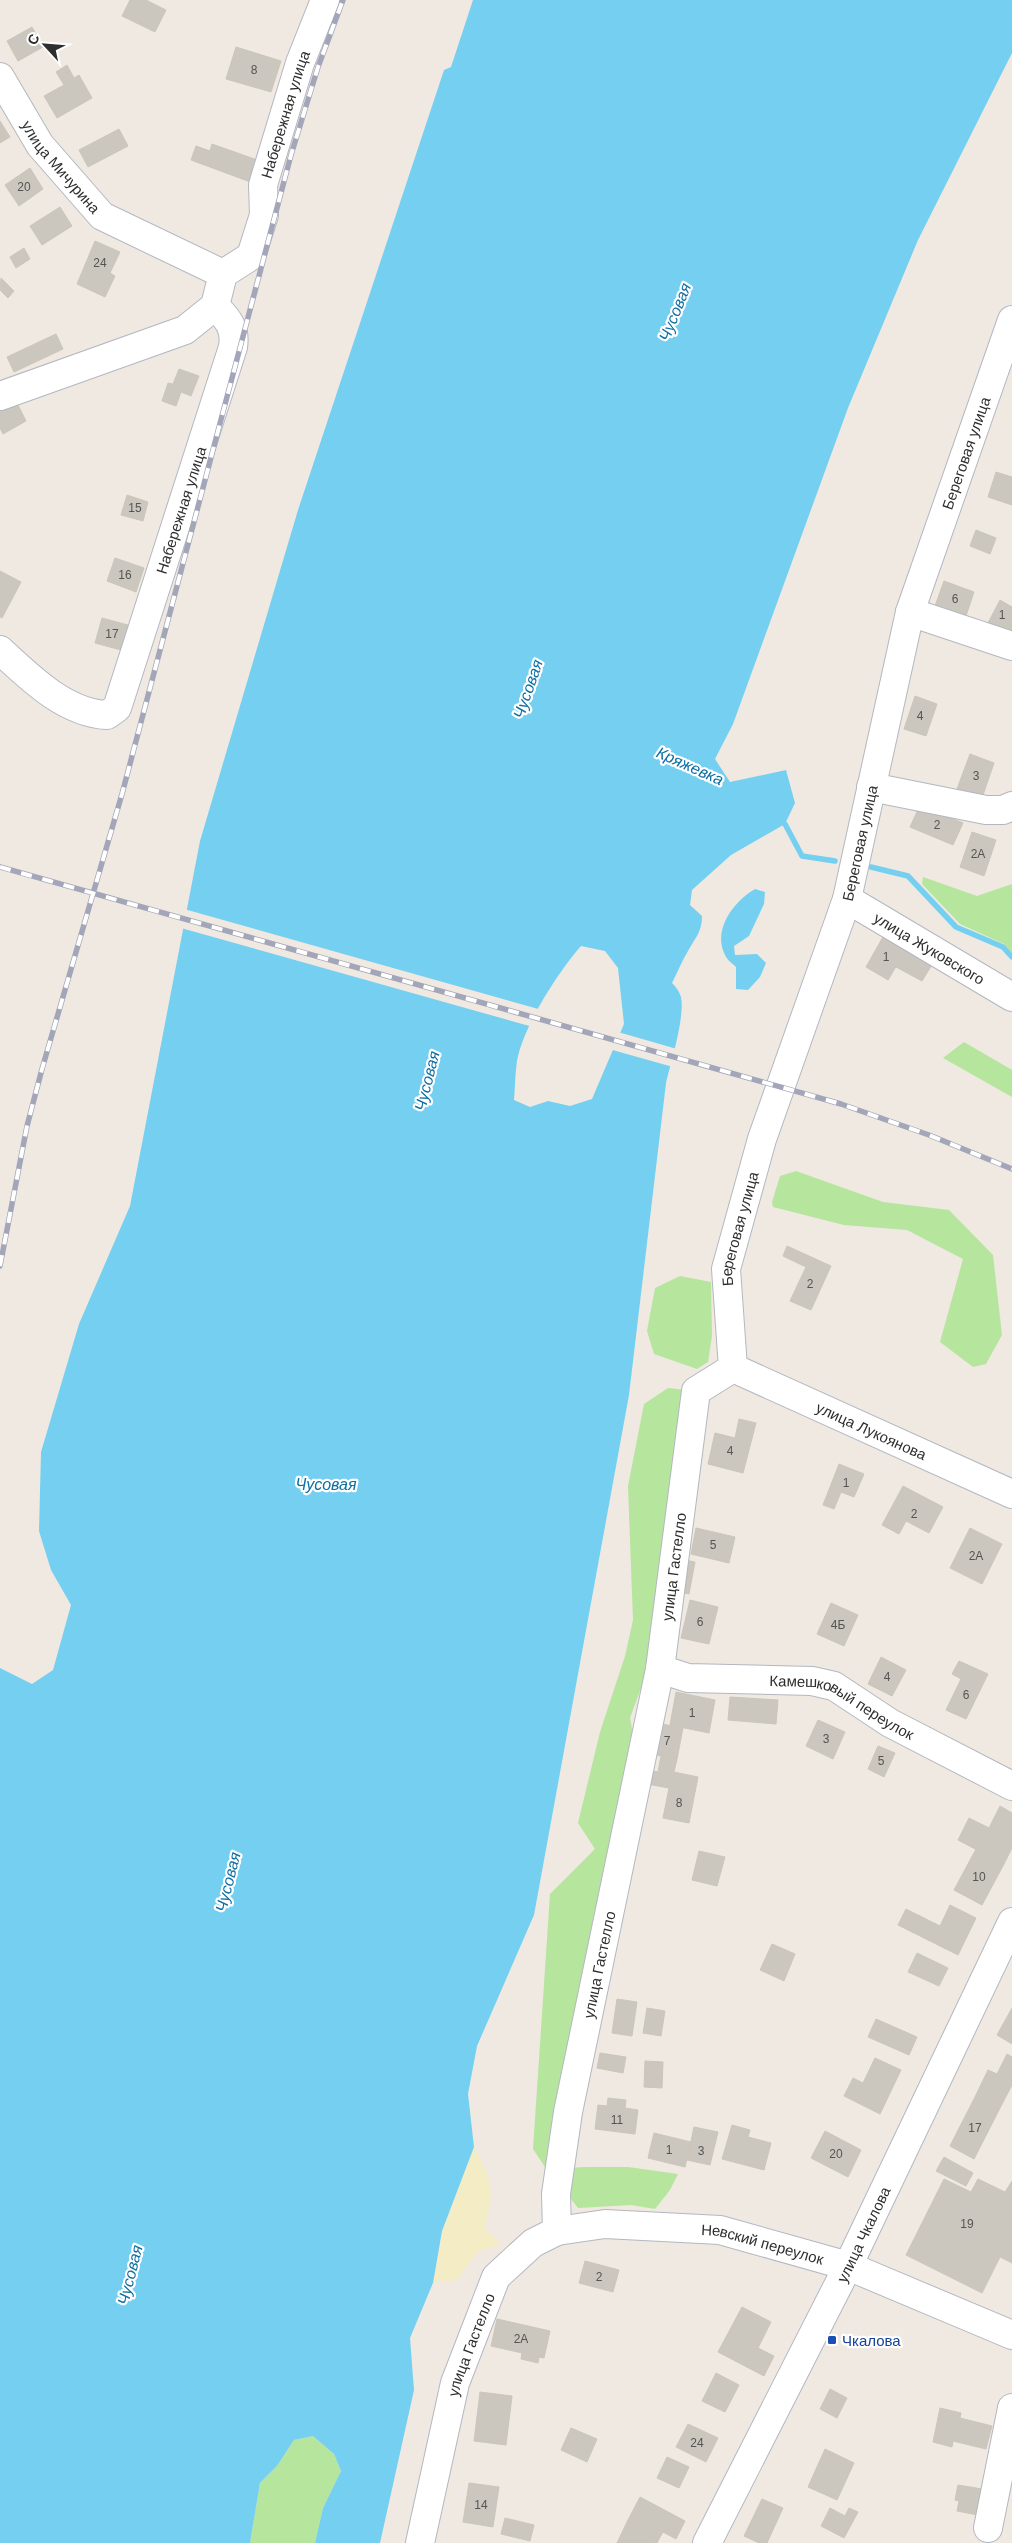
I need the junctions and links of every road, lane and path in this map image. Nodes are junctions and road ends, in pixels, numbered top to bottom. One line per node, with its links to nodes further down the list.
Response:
1 (325, 0): 3 (street, Набережная улица)
2 (0, 77): 3 (street, улица Мичурина)
3 (223, 274): 4 (street)
4 (215, 306): 6 (street); 9 (street, Набережная улица)
5 (1012, 320): 7 (street, Береговая улица)
6 (0, 396)
7 (910, 612): 8 (street); 10 (street, Береговая улица)
8 (1012, 646)
9 (0, 650)
10 (871, 787): 11 (street); 12 (street, Береговая улица)
11 (1012, 806)
12 (847, 899): 13 (street, улица Жуковского); 14 (street, Береговая улица)
13 (1012, 997)
14 (733, 1368): 15 (street, улица Лукоянова); 16 (street, улица Гастелло)
15 (1012, 1494)
16 (660, 1669): 17 (street, Камешковый переулок); 19 (street, улица Гастелло)
17 (1012, 1786)
18 (1012, 1922): 20 (street, улица Чкалова)
19 (557, 2231): 20 (street, Невский переулок); 24 (street, улица Гастелло)
20 (848, 2266): 21 (street, Невский переулок); 25 (street, улица Чкалова)
21 (1012, 2335)
22 (1012, 2408): 23 (street)
23 (988, 2528)
24 (420, 2543)
25 (706, 2543)

